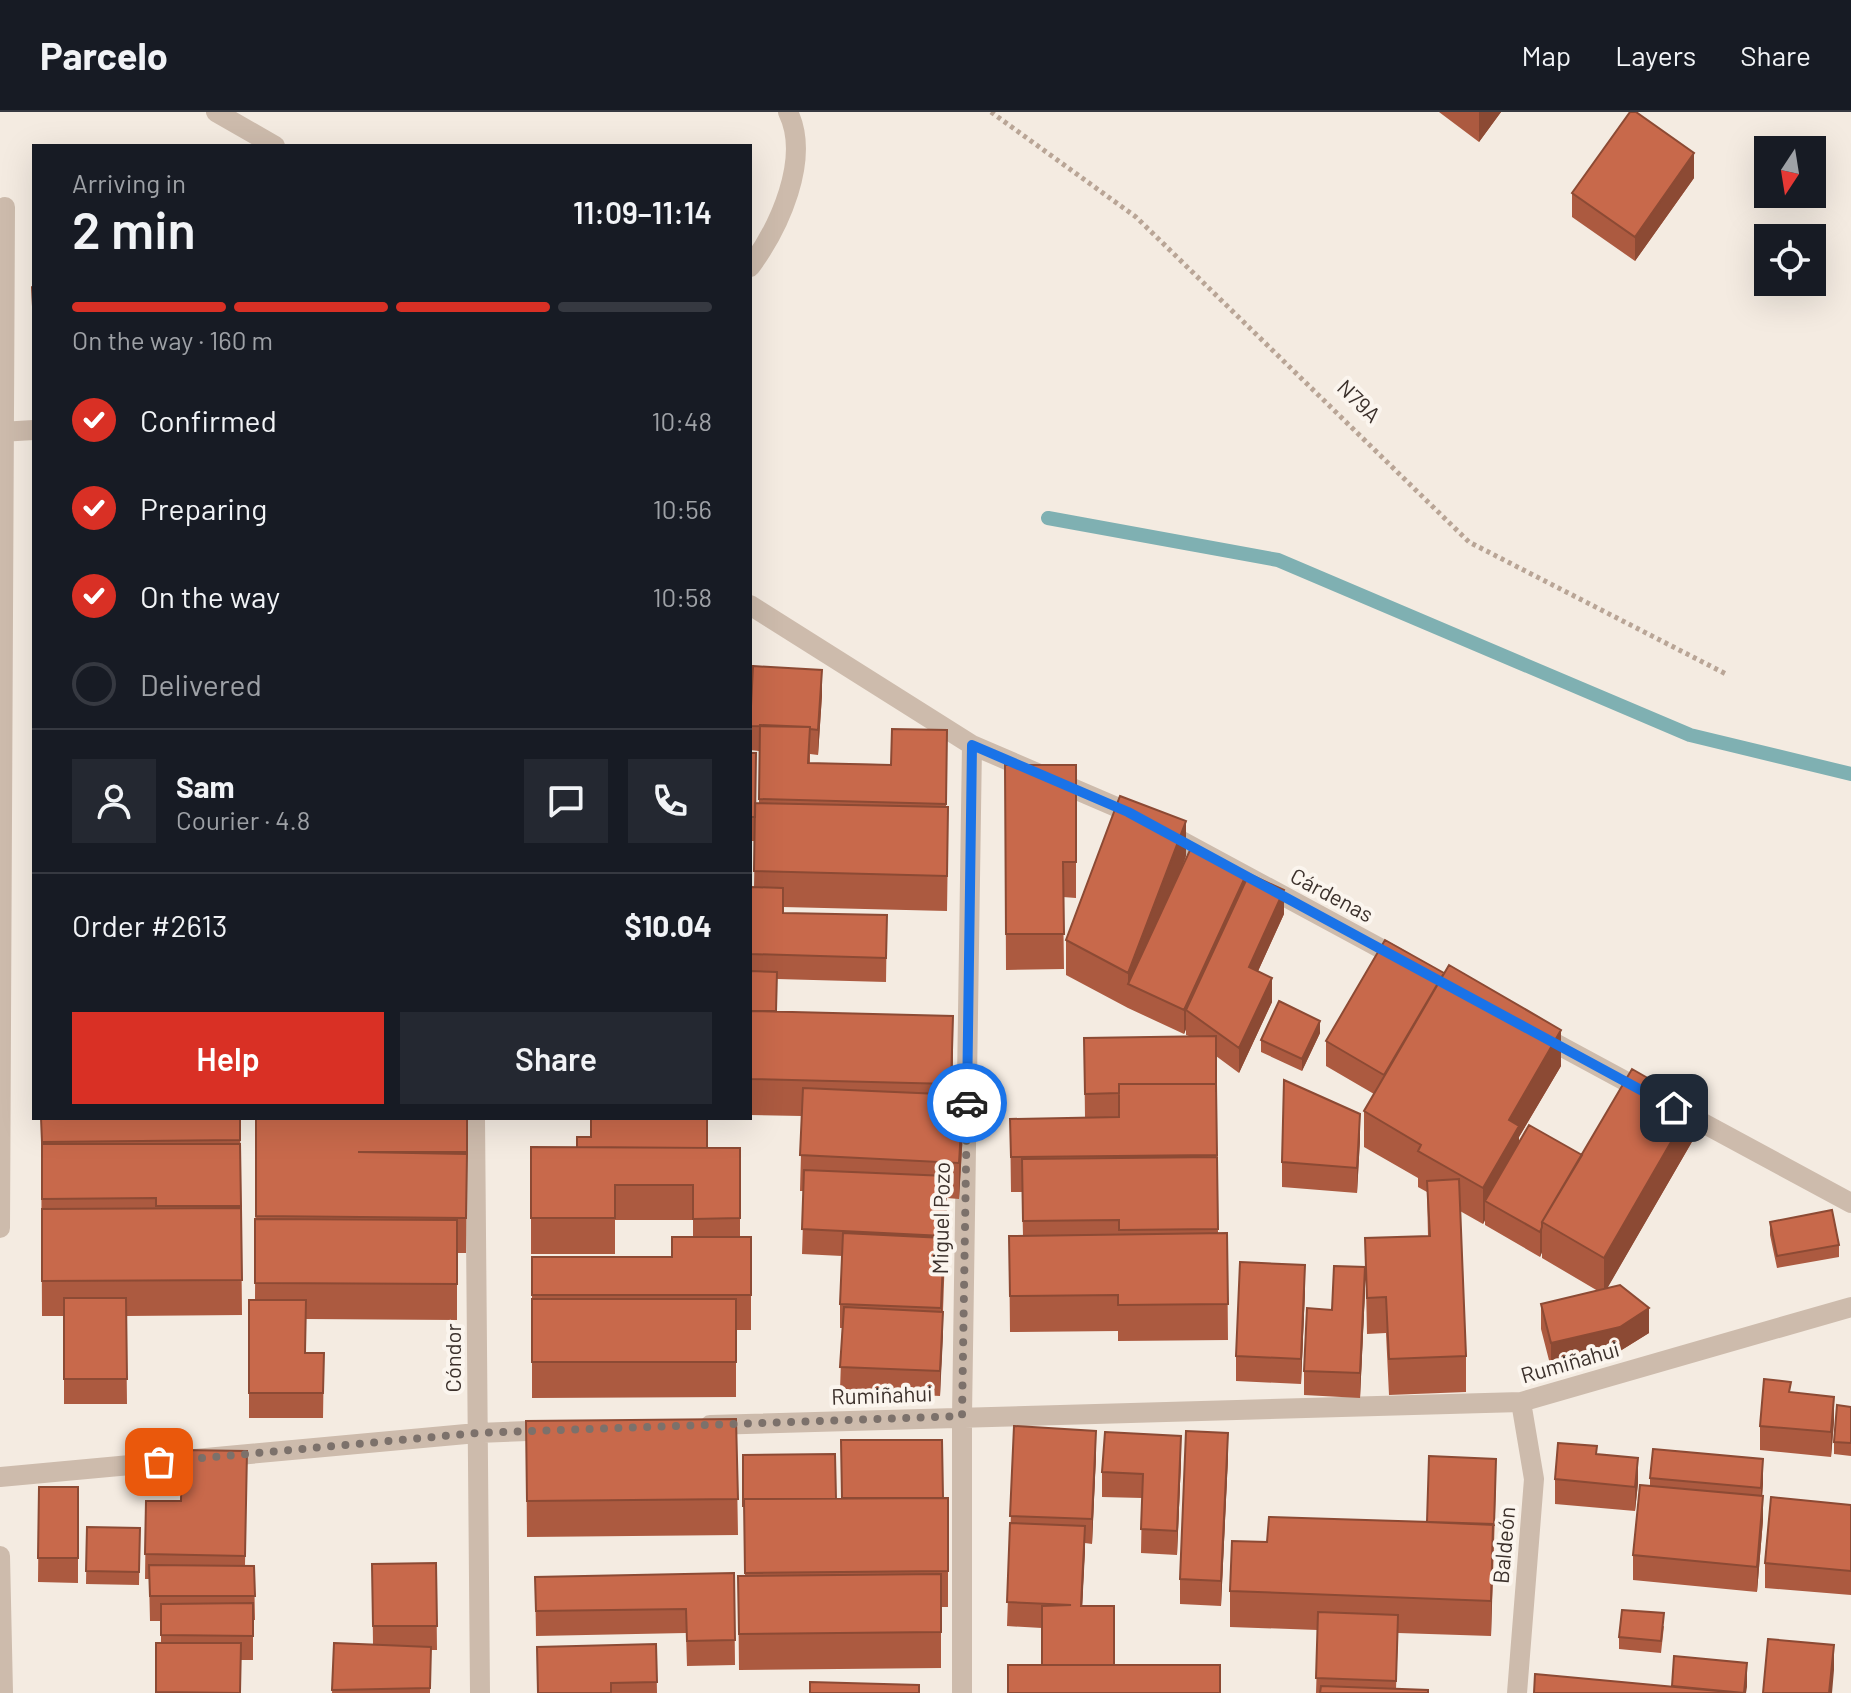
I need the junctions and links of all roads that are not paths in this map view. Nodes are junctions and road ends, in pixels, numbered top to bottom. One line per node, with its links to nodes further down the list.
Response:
1 (216, 112): 3 (street)
2 (788, 112): 5 (street)
3 (272, 144)
4 (5, 207): 7 (street)
5 (752, 264)
6 (32, 430): 7 (street)
7 (3, 432): 14 (street)
8 (752, 606): 9 (street, Cárdenas)
9 (972, 745): 10 (street, Cárdenas); 17 (street, Miguel Pozo)
10 (1421, 970)
11 (1518, 1023): 13 (street)
12 (475, 1120): 20 (street, Cóndor)
13 (1851, 1203)
14 (0, 1228)
15 (1851, 1307): 16 (street, Rumiñahui)
16 (1521, 1402): 17 (street, Rumiñahui); 26 (street, Baldeón)
17 (962, 1416): 18 (street, Rumiñahui); 25 (street, Miguel Pozo)
18 (696, 1425)
19 (571, 1429): 20 (street)
20 (477, 1433): 21 (street); 24 (street, Cóndor)
21 (0, 1477)
22 (0, 1556): 23 (street)
23 (3, 1693)
24 (480, 1693)
25 (962, 1693)
26 (1517, 1693)

